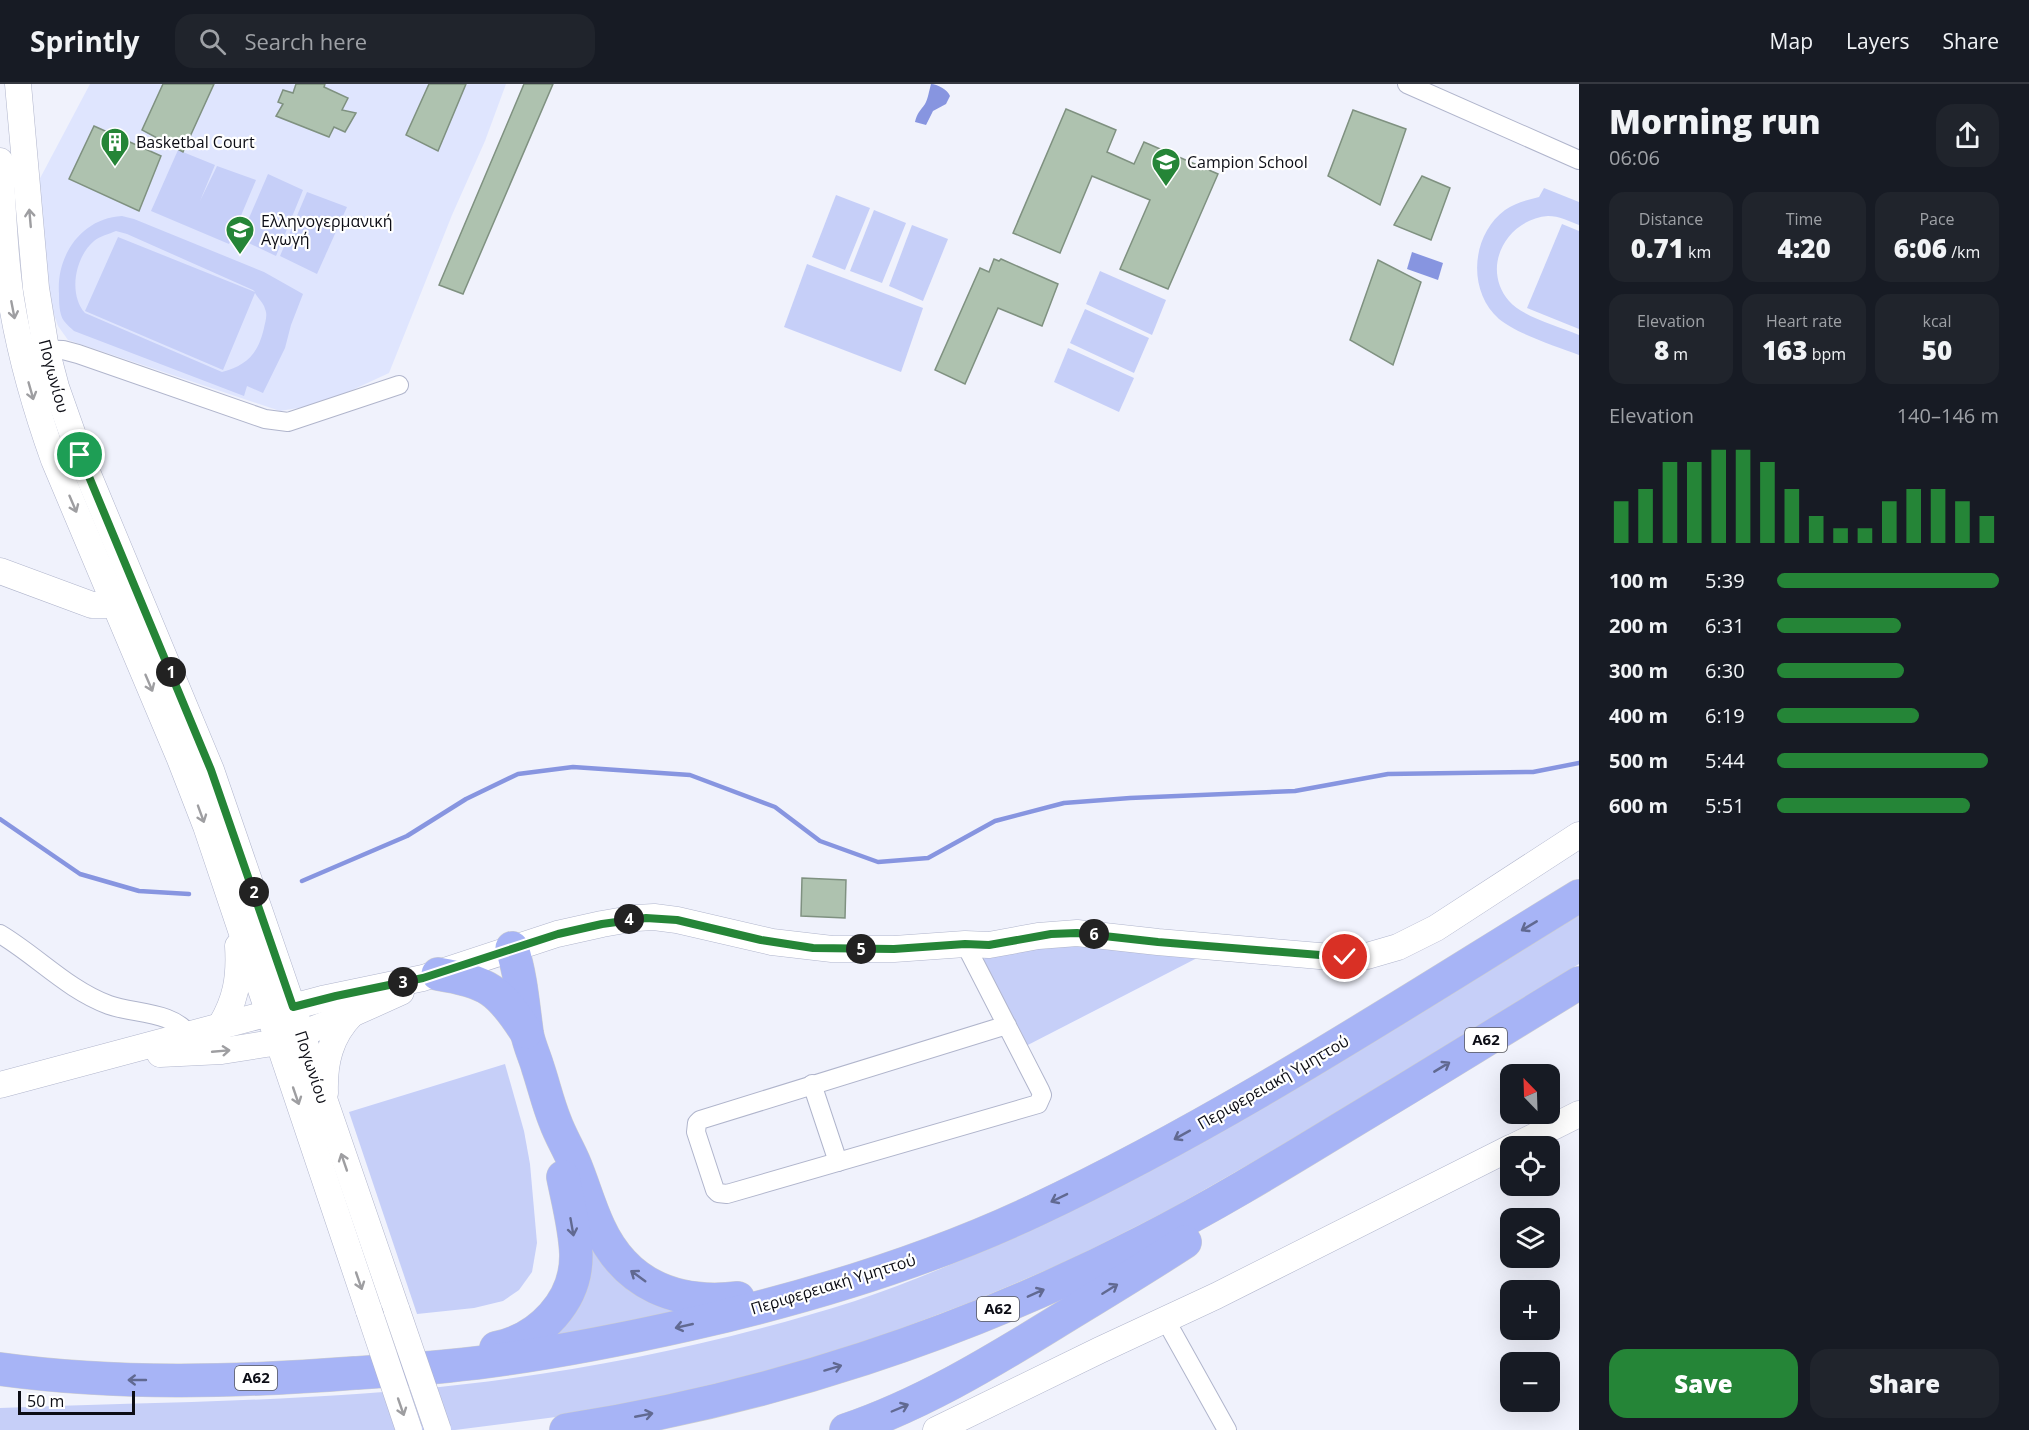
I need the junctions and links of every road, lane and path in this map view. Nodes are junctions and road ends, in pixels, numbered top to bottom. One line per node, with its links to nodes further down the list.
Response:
1 (18, 84): 5 (main road, Πογωνίου, one-way to 1)
2 (1407, 84): 3 (street)
3 (1579, 160)
4 (0, 161): 5 (main road, Πογωνίου, one-way to 5)
5 (33, 350): 6 (street); 8 (main road, Πογωνίου, one-way to 8); 17 (main road, Πογωνίου)
6 (399, 386)
7 (0, 572): 8 (main road)
8 (116, 605): 11 (main road, Πογωνίου, one-way to 11)
9 (1579, 835): 13 (main road)
10 (1579, 896): 35 (highway, Περιφερειακή Υμηττού / Α62, one-way to 35)
11 (234, 910): 18 (main road, Πογωνίου); 22 (main road)
12 (0, 934): 23 (street)
13 (965, 944): 14 (main road); 21 (street)
14 (505, 950): 15 (main road); 20 (highway)
15 (430, 976): 17 (main road); 19 (main road); 20 (highway)
16 (1579, 983): 28 (highway, Α62, one-way to 16)
17 (293, 1007): 18 (main road); 24 (main road, Πογωνίου)
18 (268, 1014): 22 (main road); 24 (main road, Πογωνίου)
19 (352, 1014): 24 (main road); 29 (main road)
20 (521, 1024): 31 (highway)
21 (1007, 1025): 26 (street); 34 (street)
22 (219, 1028): 23 (main road)
23 (190, 1036): 25 (main road)
24 (289, 1037): 25 (main road, one-way to 24); 29 (main road, Πογωνίου); 41 (main road, Πογωνίου, one-way to 41, bridge)
25 (121, 1054): 27 (main road)
26 (812, 1084): 34 (street); 34 (street)
27 (0, 1085)
28 (1393, 1097): 43 (highway, Α62, one-way to 28); 44 (highway, one-way to 28)
29 (325, 1108): 42 (main road, Πογωνίου, one-way to 29, bridge)
30 (1579, 1114): 32 (main road)
31 (554, 1121): 35 (highway, one-way to 31); 39 (highway, one-way to 39)
32 (1535, 1136)
33 (1500, 1153): 36 (main road)
34 (838, 1162)
35 (842, 1284): 39 (highway, Περιφερειακή Υμηττού / Α62, one-way to 39)
36 (1166, 1319): 45 (main road); 46 (street)
37 (0, 1345): 40 (highway)
38 (0, 1369): 40 (highway, Περιφερειακή Υμηττού / Α62)
39 (413, 1369): 40 (highway, Περιφερειακή Υμηττού / Α62, one-way to 40)
40 (50, 1376)
41 (409, 1430)
42 (438, 1430)
43 (566, 1430)
44 (846, 1430)
45 (936, 1430)
46 (1227, 1430)

